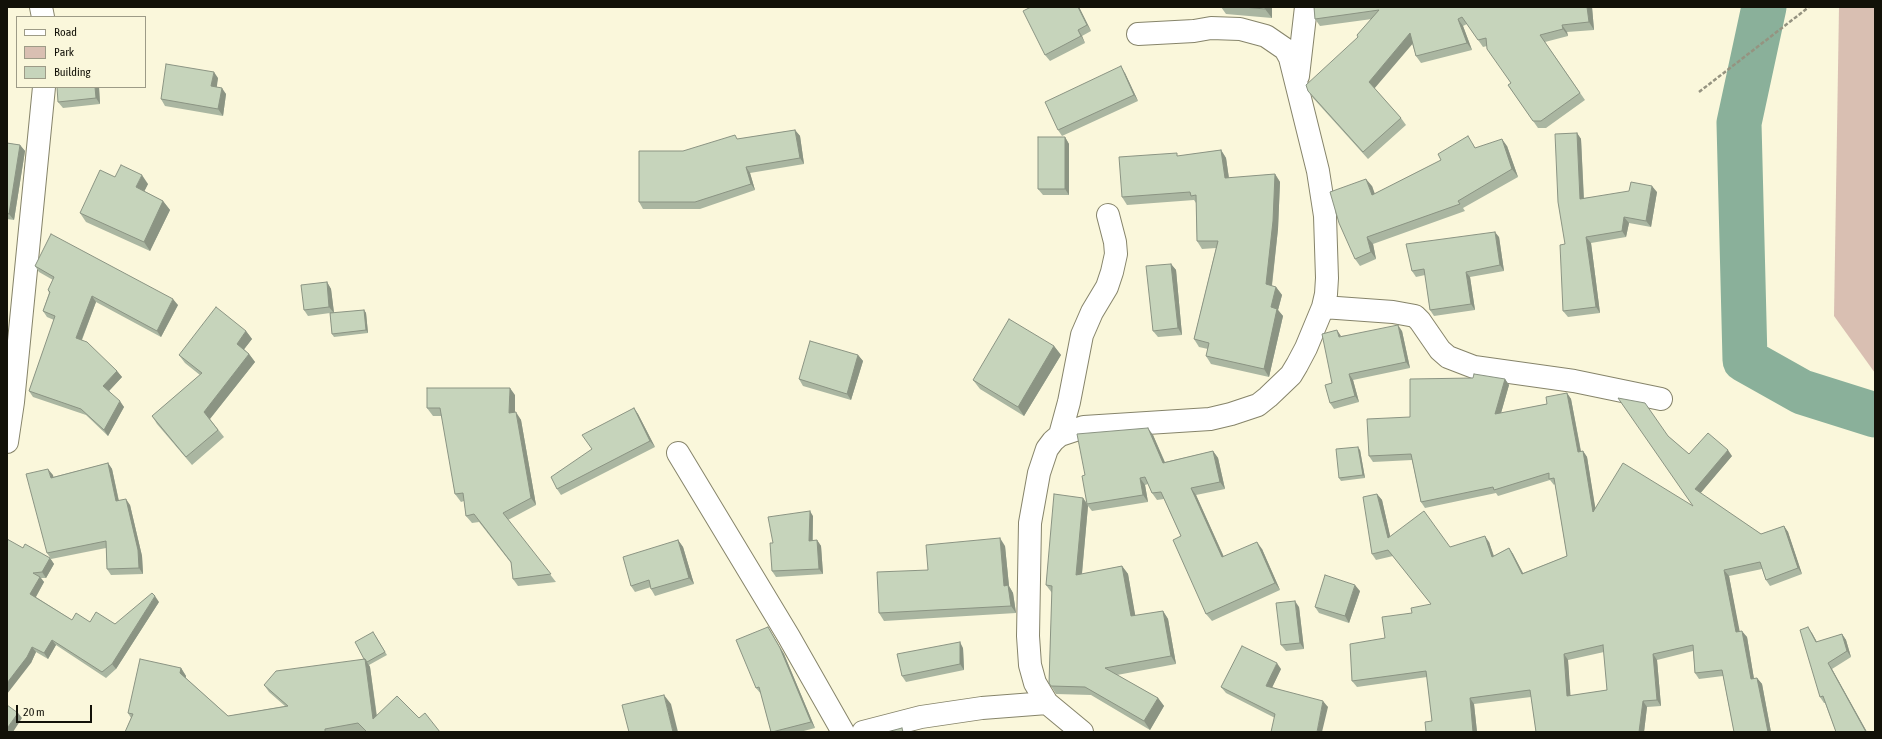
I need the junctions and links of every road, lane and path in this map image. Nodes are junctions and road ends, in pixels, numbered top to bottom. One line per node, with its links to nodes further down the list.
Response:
1 (1306, 7): 4 (street)
2 (1809, 7): 6 (path)
3 (1138, 34): 4 (street)
4 (1297, 87): 8 (street)
5 (44, 88): 11 (street)
6 (1699, 92)
7 (1108, 215): 10 (street)
8 (1322, 307): 9 (street); 10 (street)
9 (1661, 399)
10 (1060, 435): 13 (street)
11 (7, 442)
12 (678, 453): 14 (street)
13 (1047, 703): 15 (street); 16 (street)
14 (843, 732)
15 (864, 732)
16 (1082, 732)

